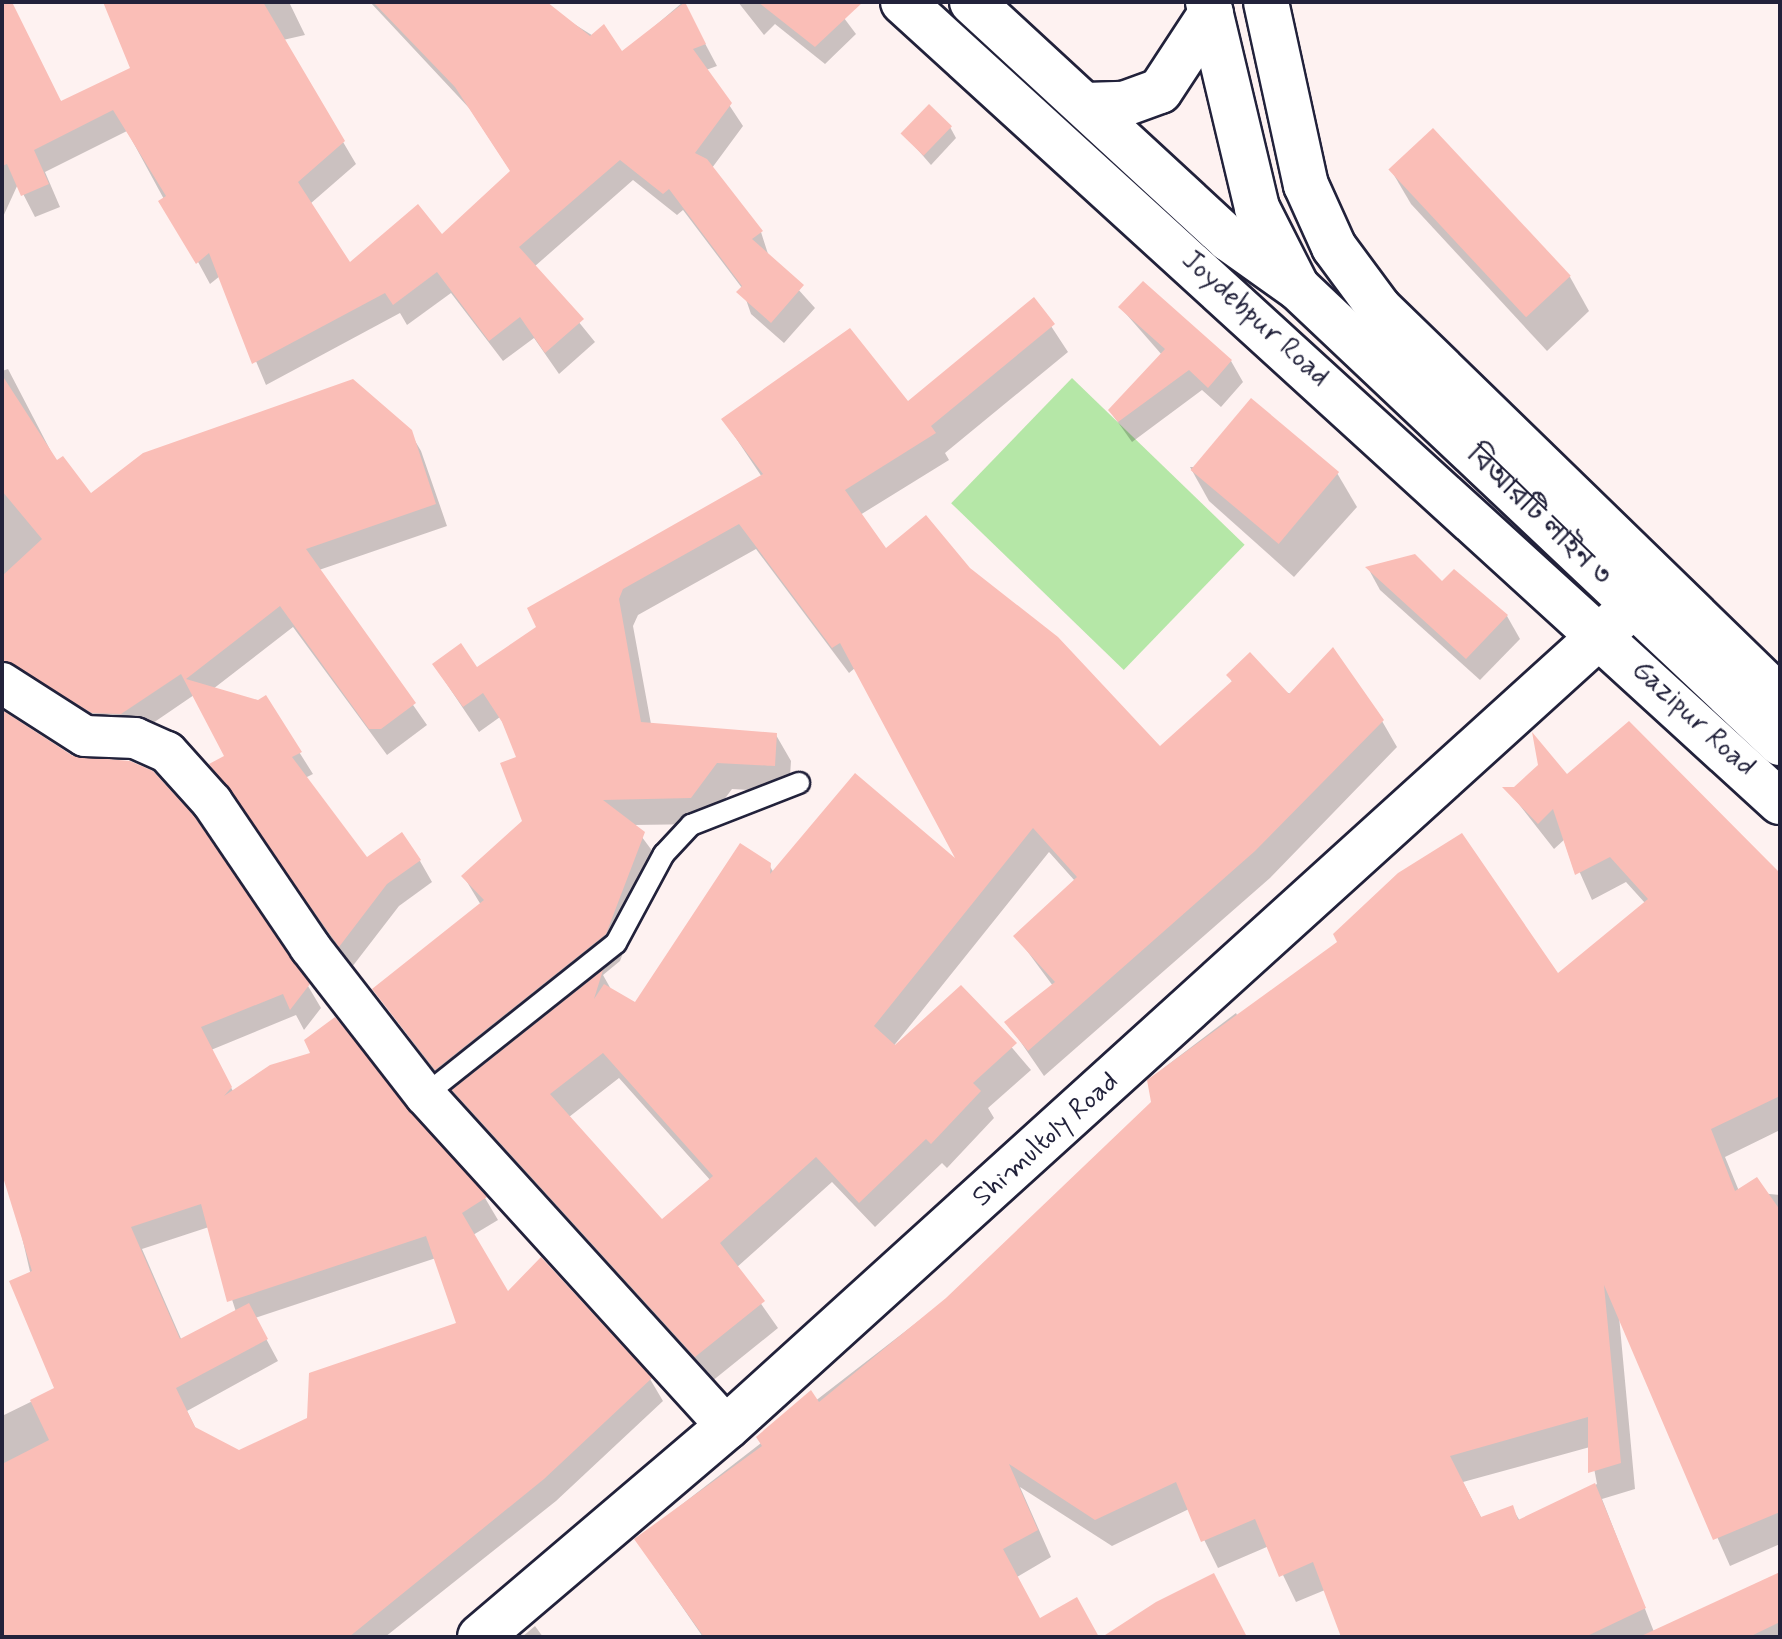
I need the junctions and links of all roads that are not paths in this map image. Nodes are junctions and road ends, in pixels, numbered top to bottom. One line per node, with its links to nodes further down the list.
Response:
1 (903, 2): 7 (main road, Joydebpur Road)
2 (972, 2): 5 (main road, বিআরটি লাইন ৩)
3 (1266, 2): 7 (main road)
4 (1209, 8): 5 (main road); 6 (main road, বিআরটি লাইন ৩)
5 (1086, 105): 6 (main road, বিআরটি লাইন ৩)
6 (1298, 288): 7 (main road, বিআরটি লাইন ৩)
7 (1633, 610): 9 (main road); 10 (main road, বিআরটি লাইন ৩); 12 (main road, Gazipur Road); 14 (main road, Shimultoly Road)
8 (2, 683): 13 (street)
9 (1780, 698)
10 (1780, 743)
11 (799, 783): 13 (lane)
12 (1780, 802)
13 (425, 1095): 14 (street)
14 (727, 1427): 15 (main road, Shimultoly Road)
15 (480, 1637)

